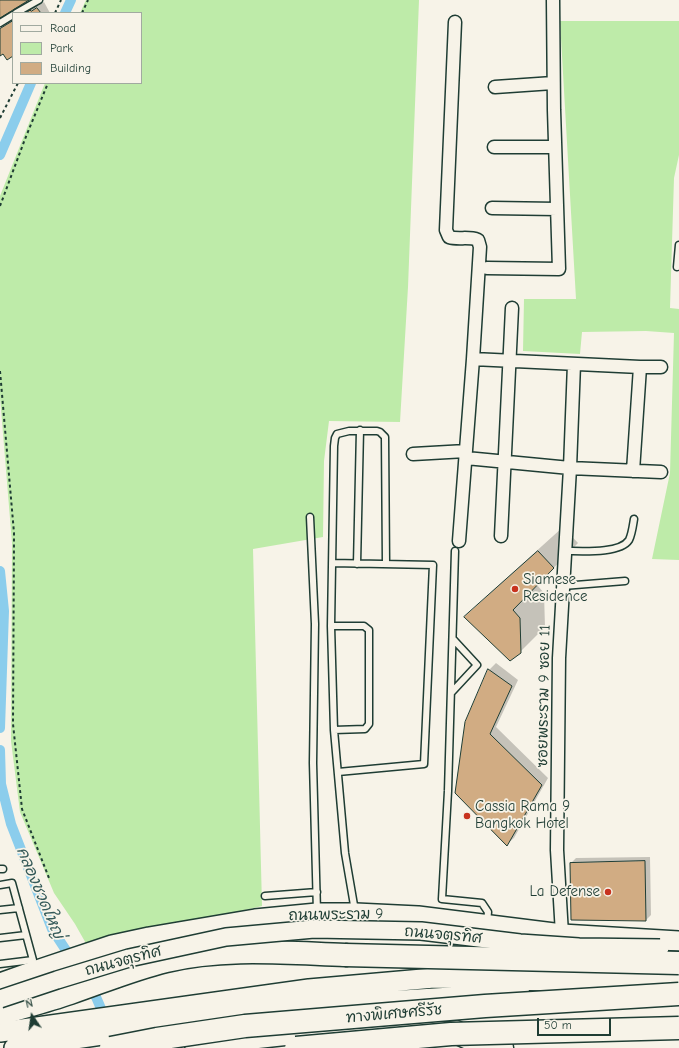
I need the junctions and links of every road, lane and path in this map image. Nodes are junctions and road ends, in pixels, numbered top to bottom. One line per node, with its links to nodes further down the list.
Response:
1 (39, 0): 5 (lane)
2 (61, 0): 6 (path)
3 (88, 0): 7 (path)
4 (553, 0): 11 (street)
5 (18, 12)
6 (55, 12)
7 (82, 12)
8 (12, 16): 10 (lane)
9 (455, 22): 25 (street)
10 (0, 23)
11 (553, 83): 14 (street); 17 (street)
12 (17, 84): 15 (path)
13 (48, 84): 18 (path)
14 (495, 87)
15 (0, 118)
16 (494, 147): 17 (street)
17 (555, 147): 20 (street)
18 (0, 206)
19 (492, 208): 20 (street)
20 (557, 209): 23 (street)
21 (679, 245): 22 (lane)
22 (677, 267)
23 (487, 268)
24 (512, 308): 26 (street)
25 (473, 359): 26 (street); 33 (street)
26 (510, 361): 27 (street); 34 (street)
27 (574, 364): 28 (street); 35 (street, ซอยพระราม 9 ซอย 11)
28 (640, 367): 29 (street); 36 (street)
29 (661, 367)
30 (0, 371): 53 (path)
31 (360, 430): 43 (lane); 44 (lane); 45 (lane)
32 (412, 454): 33 (street)
33 (466, 455): 34 (street); 41 (street)
34 (505, 462): 35 (street); 40 (street)
35 (570, 468): 36 (street); 42 (street, ซอยพระราม 9 ซอย 11)
36 (633, 471): 37 (street)
37 (661, 472)
38 (310, 517): 55 (lane)
39 (634, 518): 42 (lane)
40 (501, 536)
41 (457, 546): 49 (lane)
42 (565, 551): 47 (street, ซอยพระราม 9 ซอย 11)
43 (332, 563): 44 (lane); 48 (lane)
44 (357, 564): 45 (lane)
45 (386, 564): 52 (lane)
46 (625, 581): 47 (lane)
47 (563, 586): 62 (street, ซอยพระราม 9 ซอย 11)
48 (331, 626): 51 (lane); 51 (lane)
49 (453, 639): 50 (lane); 50 (lane)
50 (451, 693): 61 (lane)
51 (334, 730): 52 (lane)
52 (338, 772): 60 (lane)
53 (49, 878)
54 (0, 885): 57 (lane)
55 (317, 892): 56 (lane); 59 (lane)
56 (265, 896)
57 (19, 908): 58 (lane); 63 (lane)
58 (0, 910)
59 (318, 913): 60 (main road, ถนนพระราม 9); 72 (main road, ถนนพระราม 9)
60 (356, 913): 61 (main road, ถนนพระราม 9)
61 (486, 924): 62 (main road, ถนนพระราม 9)
62 (562, 934): 65 (main road, ถนนพระราม 9); 69 (main road)
63 (26, 935): 64 (lane); 68 (lane)
64 (0, 938)
65 (679, 941)
66 (679, 949): 74 (main road, ถนนจตุรทิศ, bridge)
67 (679, 963): 79 (highway, bridge)
68 (0, 964)
69 (548, 980): 70 (main road); 78 (main road)
70 (634, 980): 71 (main road); 75 (main road)
71 (679, 980)
72 (0, 984)
73 (679, 994): 87 (highway, ทางพิเศษศรีรัช, bridge)
74 (0, 999)
75 (640, 999): 76 (main road); 77 (main road)
76 (388, 1000): 78 (main road); 80 (highway)
77 (679, 1002)
78 (193, 1013): 83 (main road); 86 (main road)
79 (0, 1014)
80 (439, 1024): 81 (highway); 91 (highway)
81 (364, 1028): 84 (main road); 85 (main road)
82 (679, 1028): 89 (highway, ทางพิเศษศรีรัช, bridge)
83 (0, 1032)
84 (321, 1040): 88 (main road)
85 (384, 1041): 90 (main road)
86 (19, 1047)
87 (111, 1048)
88 (194, 1048)
89 (296, 1048)
90 (434, 1048)
91 (502, 1048)

